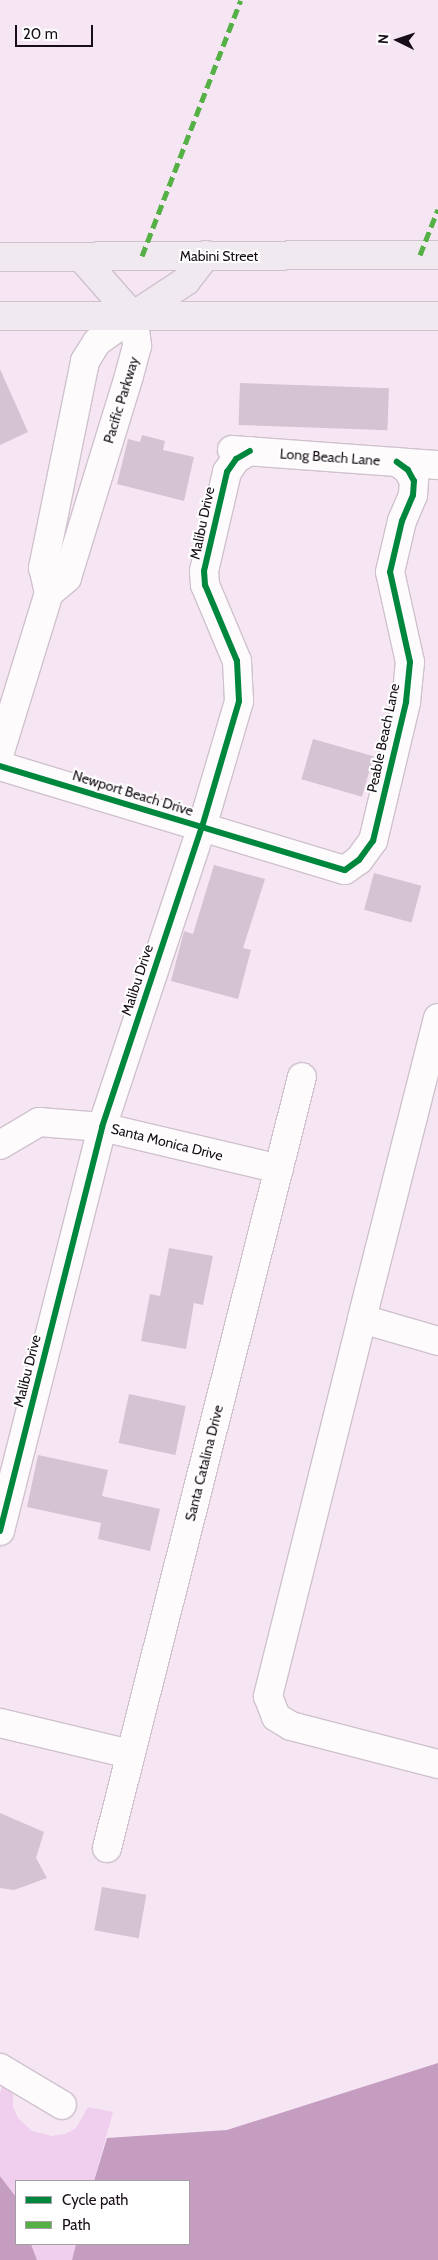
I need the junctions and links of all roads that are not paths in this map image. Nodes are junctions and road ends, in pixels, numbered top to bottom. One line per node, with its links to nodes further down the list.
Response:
1 (438, 254): 3 (main road, Mabini Street)
2 (81, 256): 3 (main road, Mabini Street); 4 (main road, Mabini Street); 6 (main road)
3 (206, 256): 6 (main road)
4 (0, 257)
5 (0, 316): 6 (main road)
6 (133, 316): 7 (main road); 8 (street); 9 (street, Pacific Parkway)
7 (438, 316)
8 (74, 421): 9 (street); 14 (street)
9 (112, 432): 14 (street, Pacific Parkway)
10 (223, 450): 11 (street, Long Beach Lane)
11 (250, 451): 12 (street, Long Beach Lane); 17 (street, Malibu Drive)
12 (397, 462): 13 (street, Long Beach Lane); 18 (street, Peable Beach Lane)
13 (438, 464)
14 (48, 593): 15 (street)
15 (0, 752)
16 (0, 766): 17 (street, Newport Beach Drive)
17 (202, 827): 18 (street, Newport Beach Drive); 21 (street, Malibu Drive)
18 (345, 870)
19 (438, 1018): 24 (street)
20 (302, 1077): 23 (street, Santa Catalina Drive)
21 (102, 1127): 22 (street, Santa Monica Drive); 23 (street, Santa Monica Drive); 26 (street, Malibu Drive)
22 (0, 1145)
23 (279, 1169): 28 (street, Santa Catalina Drive)
24 (362, 1319): 25 (street); 29 (street)
25 (438, 1341)
26 (0, 1531)
27 (0, 1723): 28 (street)
28 (130, 1754): 30 (street, Santa Catalina Drive)
29 (438, 1764)
30 (107, 1848)
31 (0, 2068): 32 (street)
32 (62, 2105)

